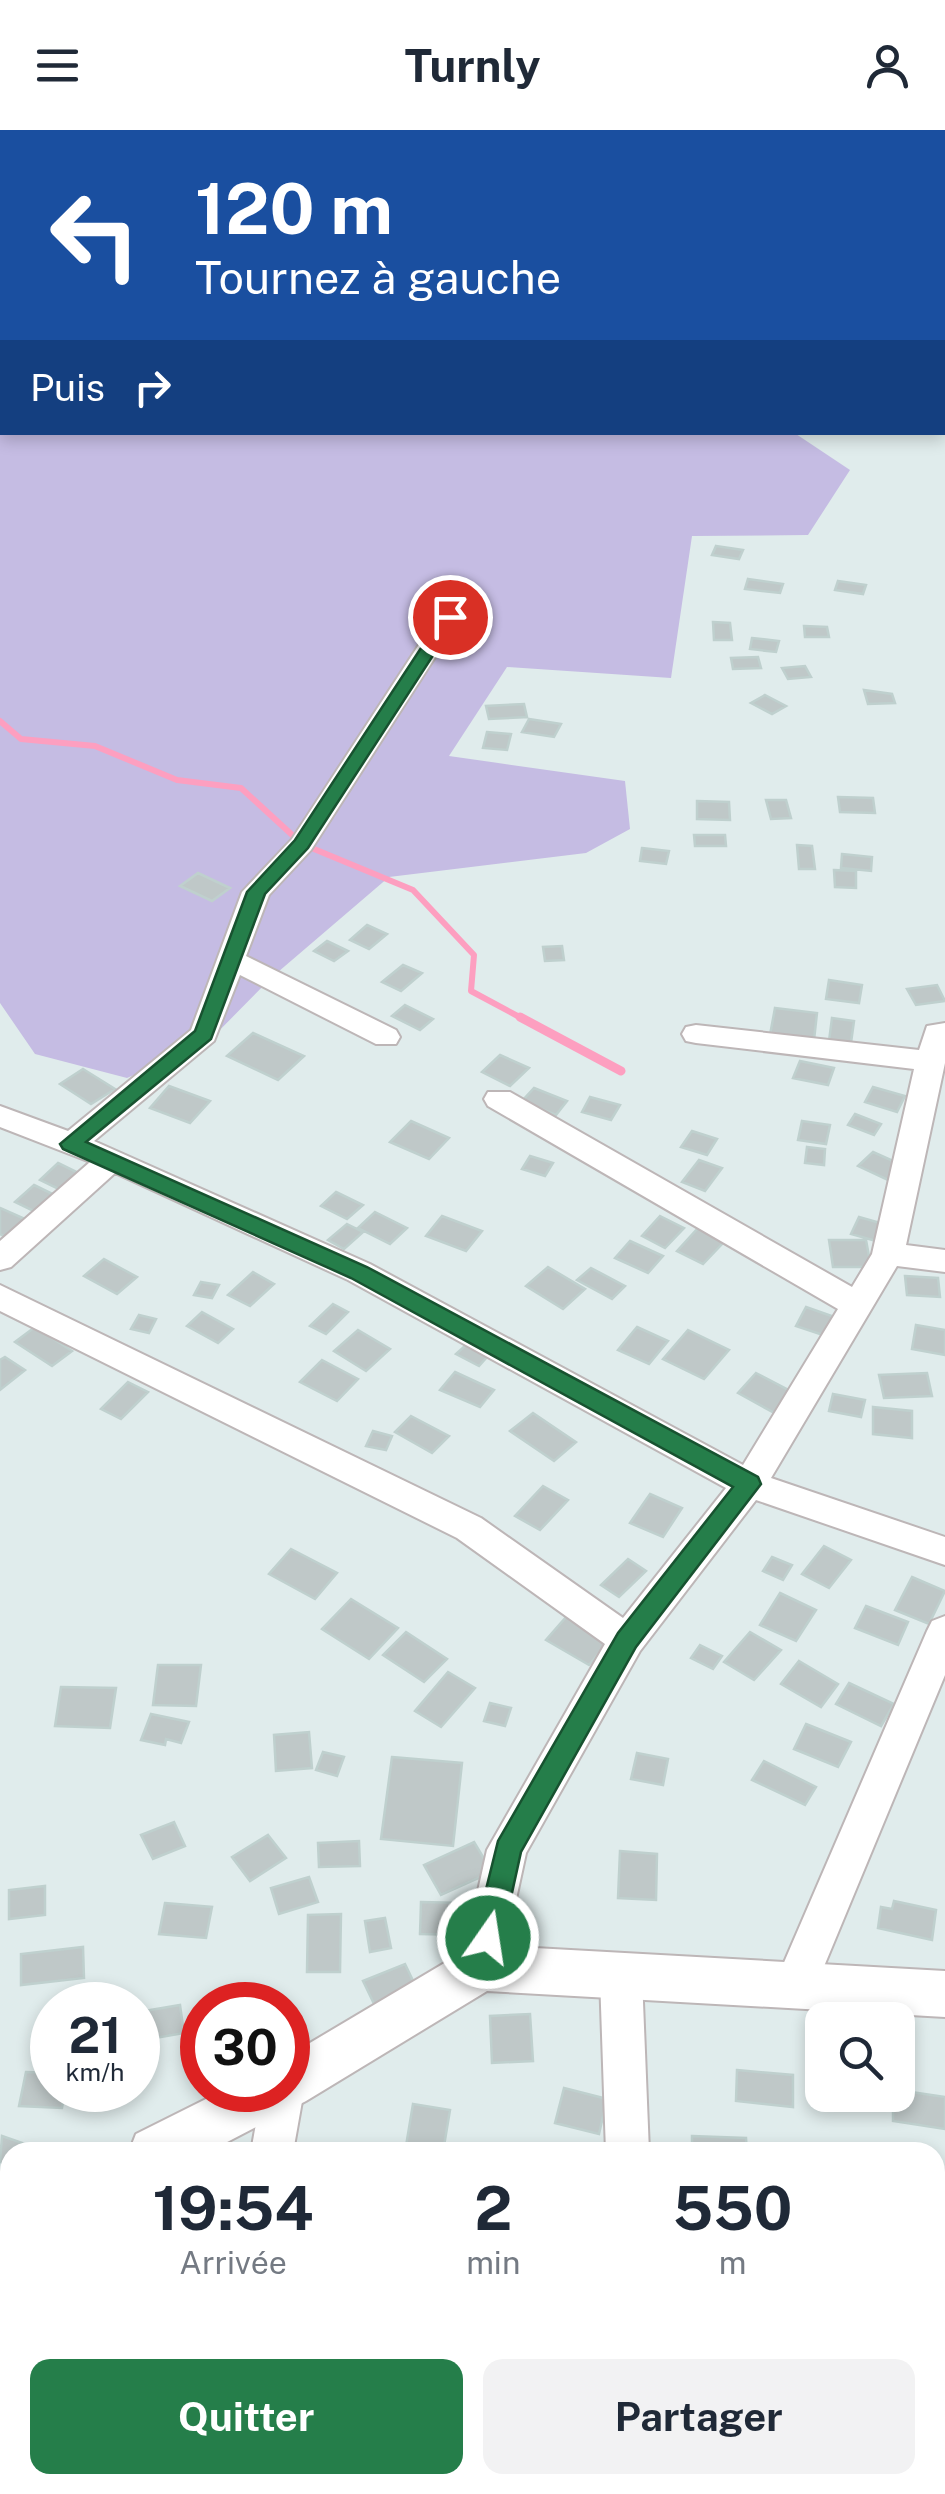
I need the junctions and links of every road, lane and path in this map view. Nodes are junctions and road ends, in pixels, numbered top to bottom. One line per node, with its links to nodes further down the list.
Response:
1 (450, 617): 2 (street)
2 (232, 960): 4 (street); 9 (street)
3 (696, 1034): 5 (street)
4 (386, 1037)
5 (938, 1046): 6 (street)
6 (934, 1098): 11 (street)
7 (499, 1099): 15 (street)
8 (0, 1116): 9 (street)
9 (71, 1144): 10 (street)
10 (112, 1159): 12 (street); 16 (street)
11 (888, 1254): 13 (street); 15 (street)
12 (0, 1259)
13 (945, 1261)
14 (0, 1297): 19 (street)
15 (858, 1305): 16 (street)
16 (749, 1484): 17 (street); 19 (street)
17 (945, 1551)
18 (945, 1631): 22 (street)
19 (627, 1640): 20 (street)
20 (481, 1968): 21 (street); 24 (street)
21 (621, 1977): 22 (street); 29 (street)
22 (794, 1988): 23 (street)
23 (945, 1994)
24 (310, 2071)
25 (235, 2112): 27 (street)
26 (277, 2112): 28 (street)
27 (174, 2142)
28 (273, 2142)
29 (628, 2142)

